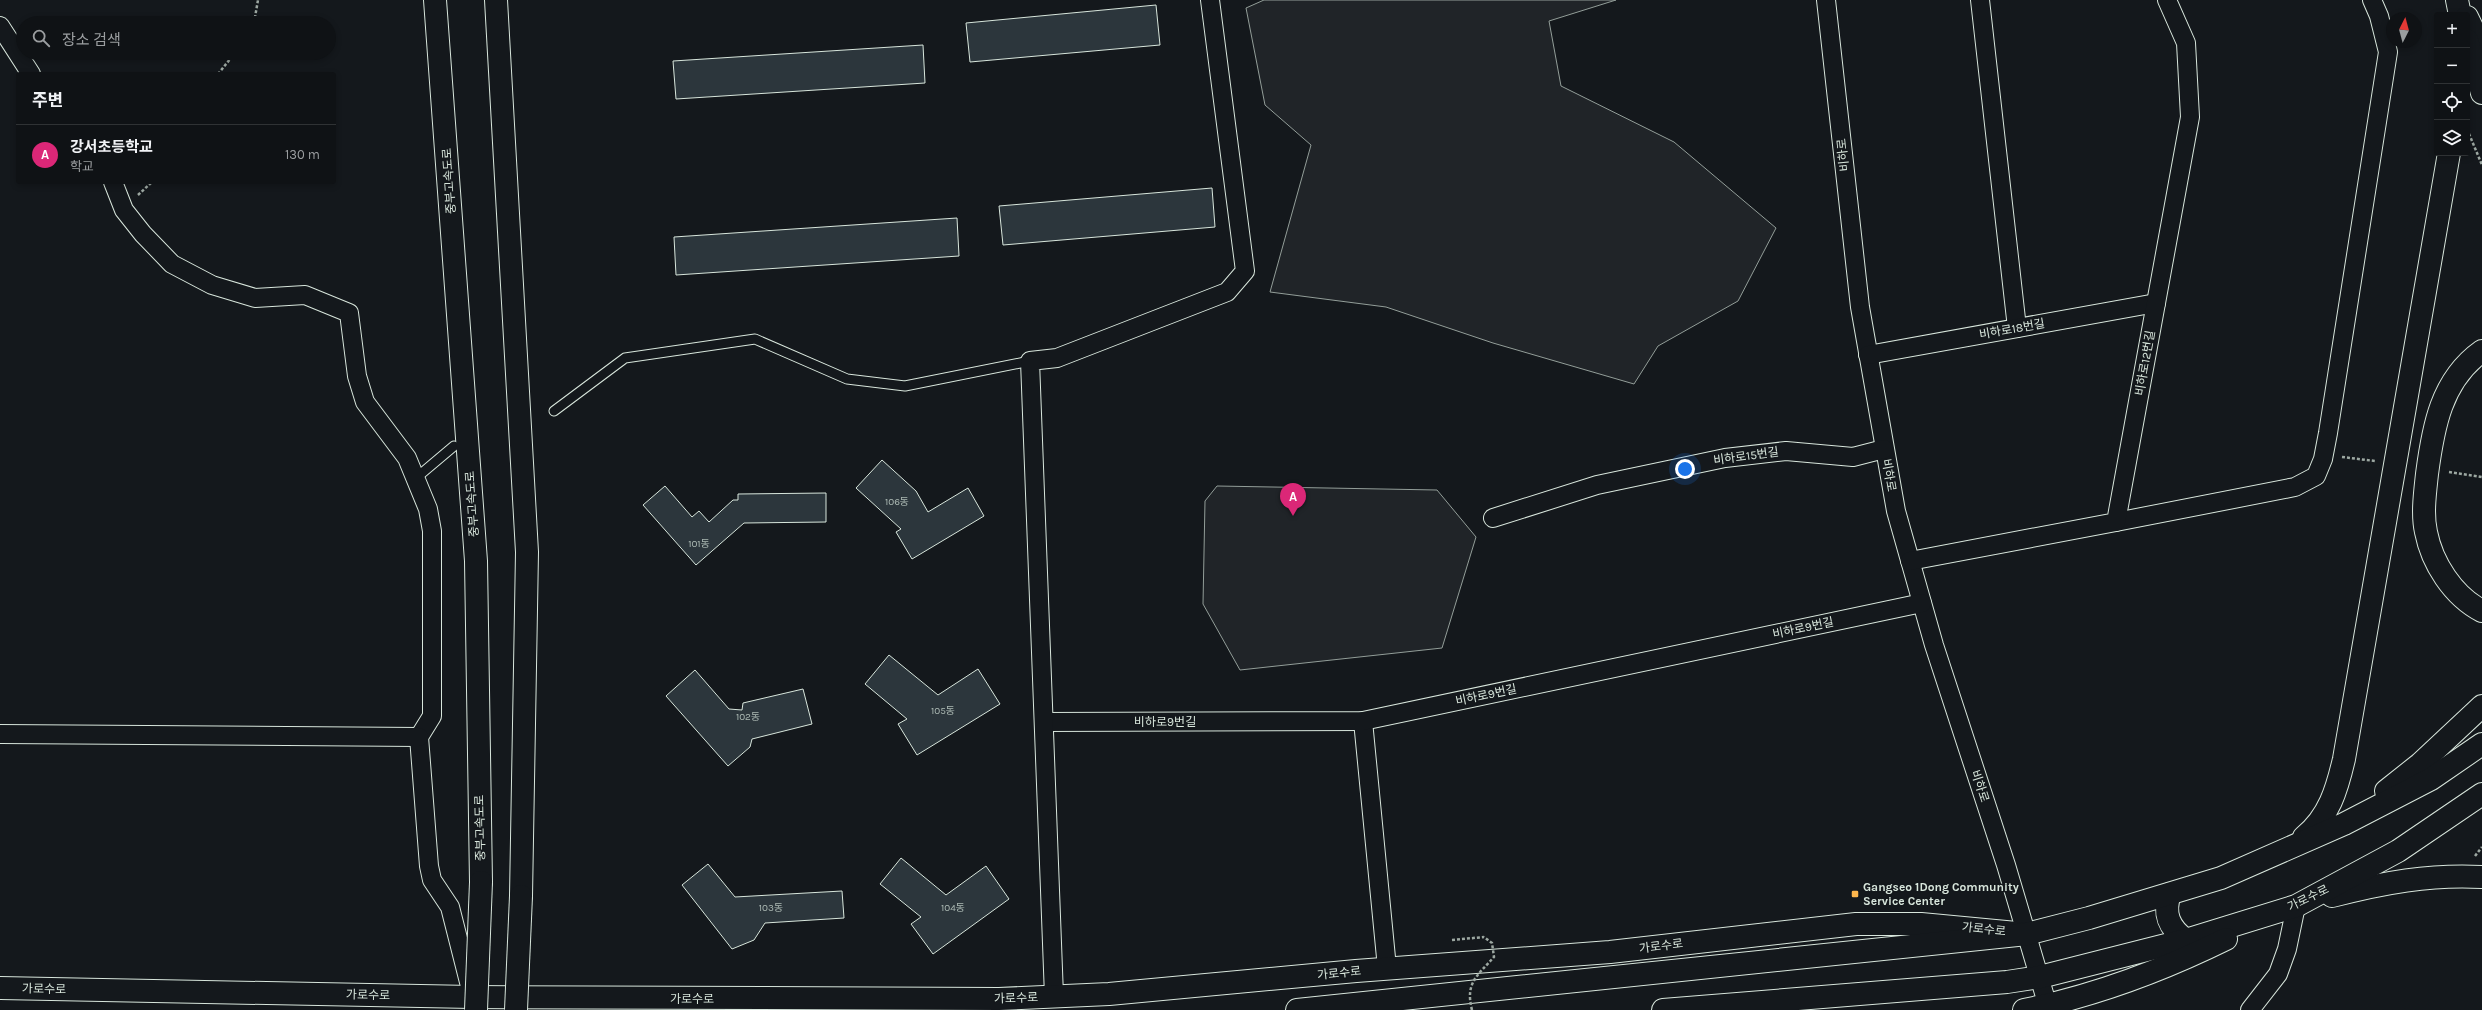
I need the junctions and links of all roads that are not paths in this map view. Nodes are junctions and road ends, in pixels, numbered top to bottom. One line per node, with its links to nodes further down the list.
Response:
1 (435, 0): 55 (main road, 중부고속도로, bridge)
2 (496, 0): 58 (main road, bridge)
3 (1210, 0): 26 (street)
4 (1826, 0): 25 (street, 비하로)
5 (1980, 0): 23 (street)
6 (2167, 0): 22 (street, 비하로12번길)
7 (2372, 0): 32 (street)
8 (2457, 0): 9 (main road); 10 (main road); 11 (main road)
9 (2456, 12)
10 (2459, 12)
11 (2464, 12)
12 (2470, 22): 15 (main road)
13 (0, 26): 16 (street)
14 (2469, 48): 19 (main road)
15 (2482, 48)
16 (16, 51)
17 (22, 60): 18 (street)
18 (30, 72)
19 (2482, 93)
20 (2447, 156): 45 (main road)
21 (114, 184): 30 (street)
22 (2156, 303): 23 (street, 비하로18번길); 32 (street, 비하로12번길)
23 (2017, 328): 25 (street, 비하로18번길)
24 (2482, 352): 35 (main road)
25 (1868, 355): 29 (street, 비하로)
26 (1030, 361): 27 (lane); 38 (street)
27 (554, 411)
28 (454, 446): 30 (lane)
29 (1884, 448): 31 (street, 비하로15번길); 33 (street, 비하로)
30 (416, 478): 40 (street)
31 (1493, 518)
32 (2116, 522): 33 (street)
33 (1910, 561): 34 (street, 비하로)
34 (1922, 603): 37 (street, 비하로9번길); 49 (street, 비하로)
35 (2482, 611)
36 (2482, 706): 44 (main road)
37 (1363, 721): 38 (street, 비하로9번길); 51 (street)
38 (1044, 722): 54 (street)
39 (0, 734): 40 (street)
40 (419, 737): 55 (street)
41 (2482, 744): 44 (main road, 가로수로)
42 (2482, 794): 48 (main road, 가로수로)
43 (2482, 811): 48 (main road)
44 (2344, 824): 45 (main road, 가로수로)
45 (2291, 847): 47 (main road, 가로수로)
46 (2482, 877): 48 (main road)
47 (2170, 894): 49 (main road, 가로수로); 50 (main road)
48 (2296, 906): 50 (main road, 가로수로); 57 (main road); 62 (street)
49 (2027, 934): 51 (main road, 가로수로); 52 (street, 비하로); 56 (main road, 가로수로)
50 (2186, 940): 52 (main road, 가로수로)
51 (1387, 968): 54 (main road, 가로수로)
52 (2040, 977): 57 (street, 비하로); 60 (main road, 가로수로)
53 (0, 988): 55 (main road, 가로수로)
54 (1054, 996): 55 (main road, 가로수로)
55 (474, 1003)
56 (1389, 1005): 59 (main road, 가로수로)
57 (2049, 1008): 61 (main road)
58 (516, 1010)
59 (1297, 1010)
60 (1663, 1010)
61 (2024, 1010)
62 (2250, 1010)

